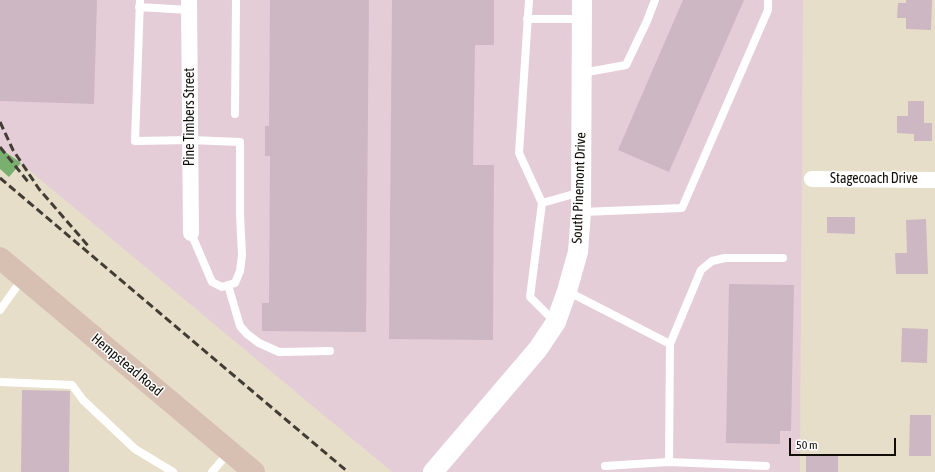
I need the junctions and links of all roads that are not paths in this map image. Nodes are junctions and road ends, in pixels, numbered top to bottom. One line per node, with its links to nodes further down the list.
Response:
1 (236, 0): 10 (lane)
2 (529, 0): 8 (lane)
3 (654, 0): 9 (lane)
4 (768, 0): 16 (lane)
5 (140, 3): 6 (lane); 11 (lane)
6 (189, 5): 11 (street, Pine Timbers Street)
7 (582, 10): 8 (lane); 9 (street, South Pinemont Drive)
8 (528, 19): 15 (lane)
9 (582, 73): 14 (street, South Pinemont Drive)
10 (235, 114)
11 (190, 140): 17 (street, Pine Timbers Street); 21 (lane)
12 (812, 179): 13 (street, Stagecoach Drive)
13 (935, 180)
14 (581, 192): 15 (lane); 16 (street, South Pinemont Drive)
15 (542, 203): 24 (lane)
16 (581, 212): 22 (street, South Pinemont Drive)
17 (191, 233): 21 (lane)
18 (0, 258): 20 (main road, Hempstead Road)
19 (783, 258): 25 (lane)
20 (23, 277): 23 (lane); 28 (main road, Hempstead Road)
21 (228, 285): 26 (lane)
22 (567, 291): 24 (street, South Pinemont Drive); 25 (lane)
23 (0, 310)
24 (556, 322): 35 (street, South Pinemont Drive)
25 (670, 344): 29 (lane)
26 (330, 351)
27 (0, 382): 32 (lane)
28 (230, 451): 33 (lane); 34 (main road, Hempstead Road)
29 (669, 462): 30 (lane); 31 (lane)
30 (605, 466)
31 (766, 466)
32 (173, 472)
33 (212, 472)
34 (254, 472)
35 (433, 472)

